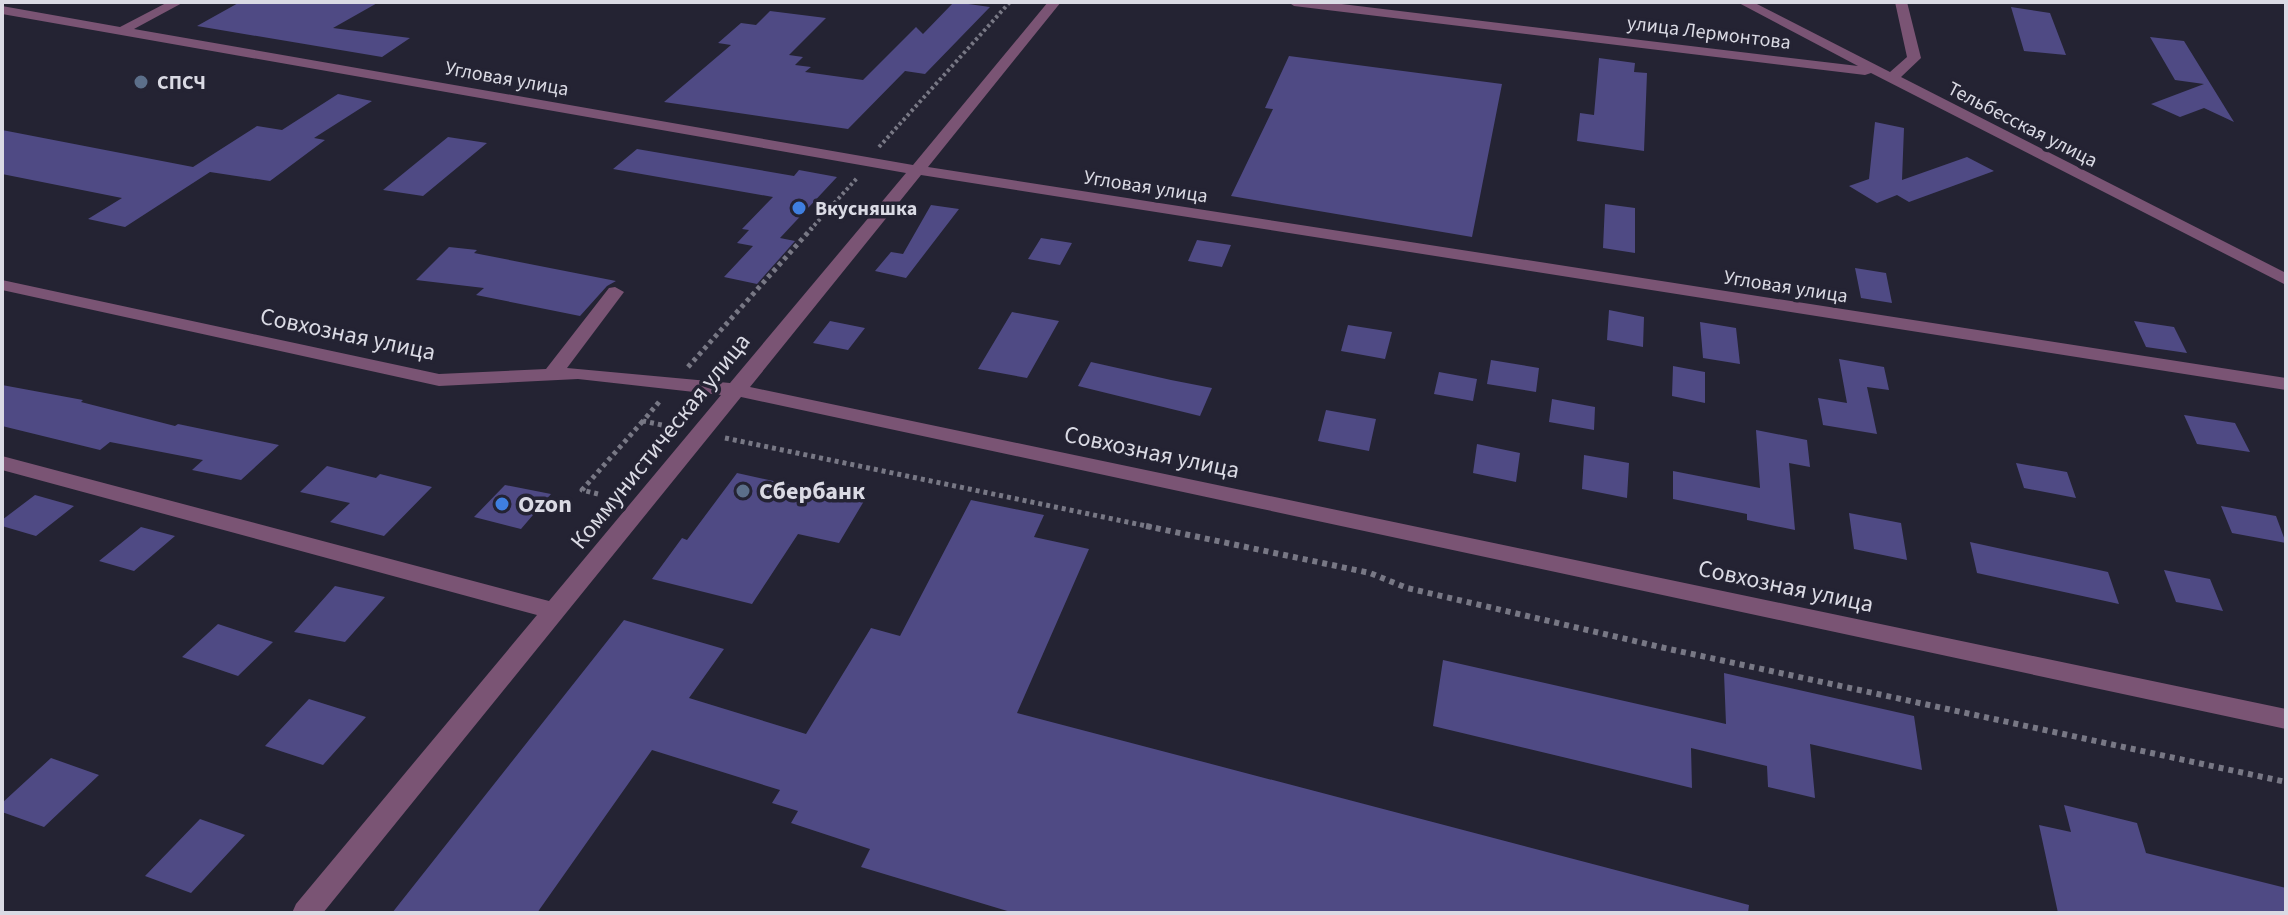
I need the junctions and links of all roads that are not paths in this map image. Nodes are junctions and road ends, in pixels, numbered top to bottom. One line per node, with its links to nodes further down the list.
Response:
1 (178, 2): 7 (street)
2 (1055, 2): 9 (street, Коммунистическая улица)
3 (1294, 2): 8 (street, улица Лермонтова)
4 (1743, 2): 8 (street, Тельбесская улица)
5 (1901, 2): 8 (street)
6 (2, 10): 7 (street, Угловая улица)
7 (123, 30): 9 (street, Угловая улица)
8 (1886, 76): 10 (street, Тельбесская улица)
9 (917, 170): 14 (street, Угловая улица); 15 (street, Коммунистическая улица)
10 (2286, 280)
11 (2, 285): 13 (street, Совхозная улица)
12 (615, 292): 13 (street)
13 (552, 374): 15 (street, Совхозная улица)
14 (2286, 384)
15 (736, 390): 17 (street, Коммунистическая улица); 18 (street, Совхозная улица)
16 (2, 463): 17 (street)
17 (555, 611): 19 (street, Коммунистическая улица)
18 (2283, 725)
19 (306, 913)

